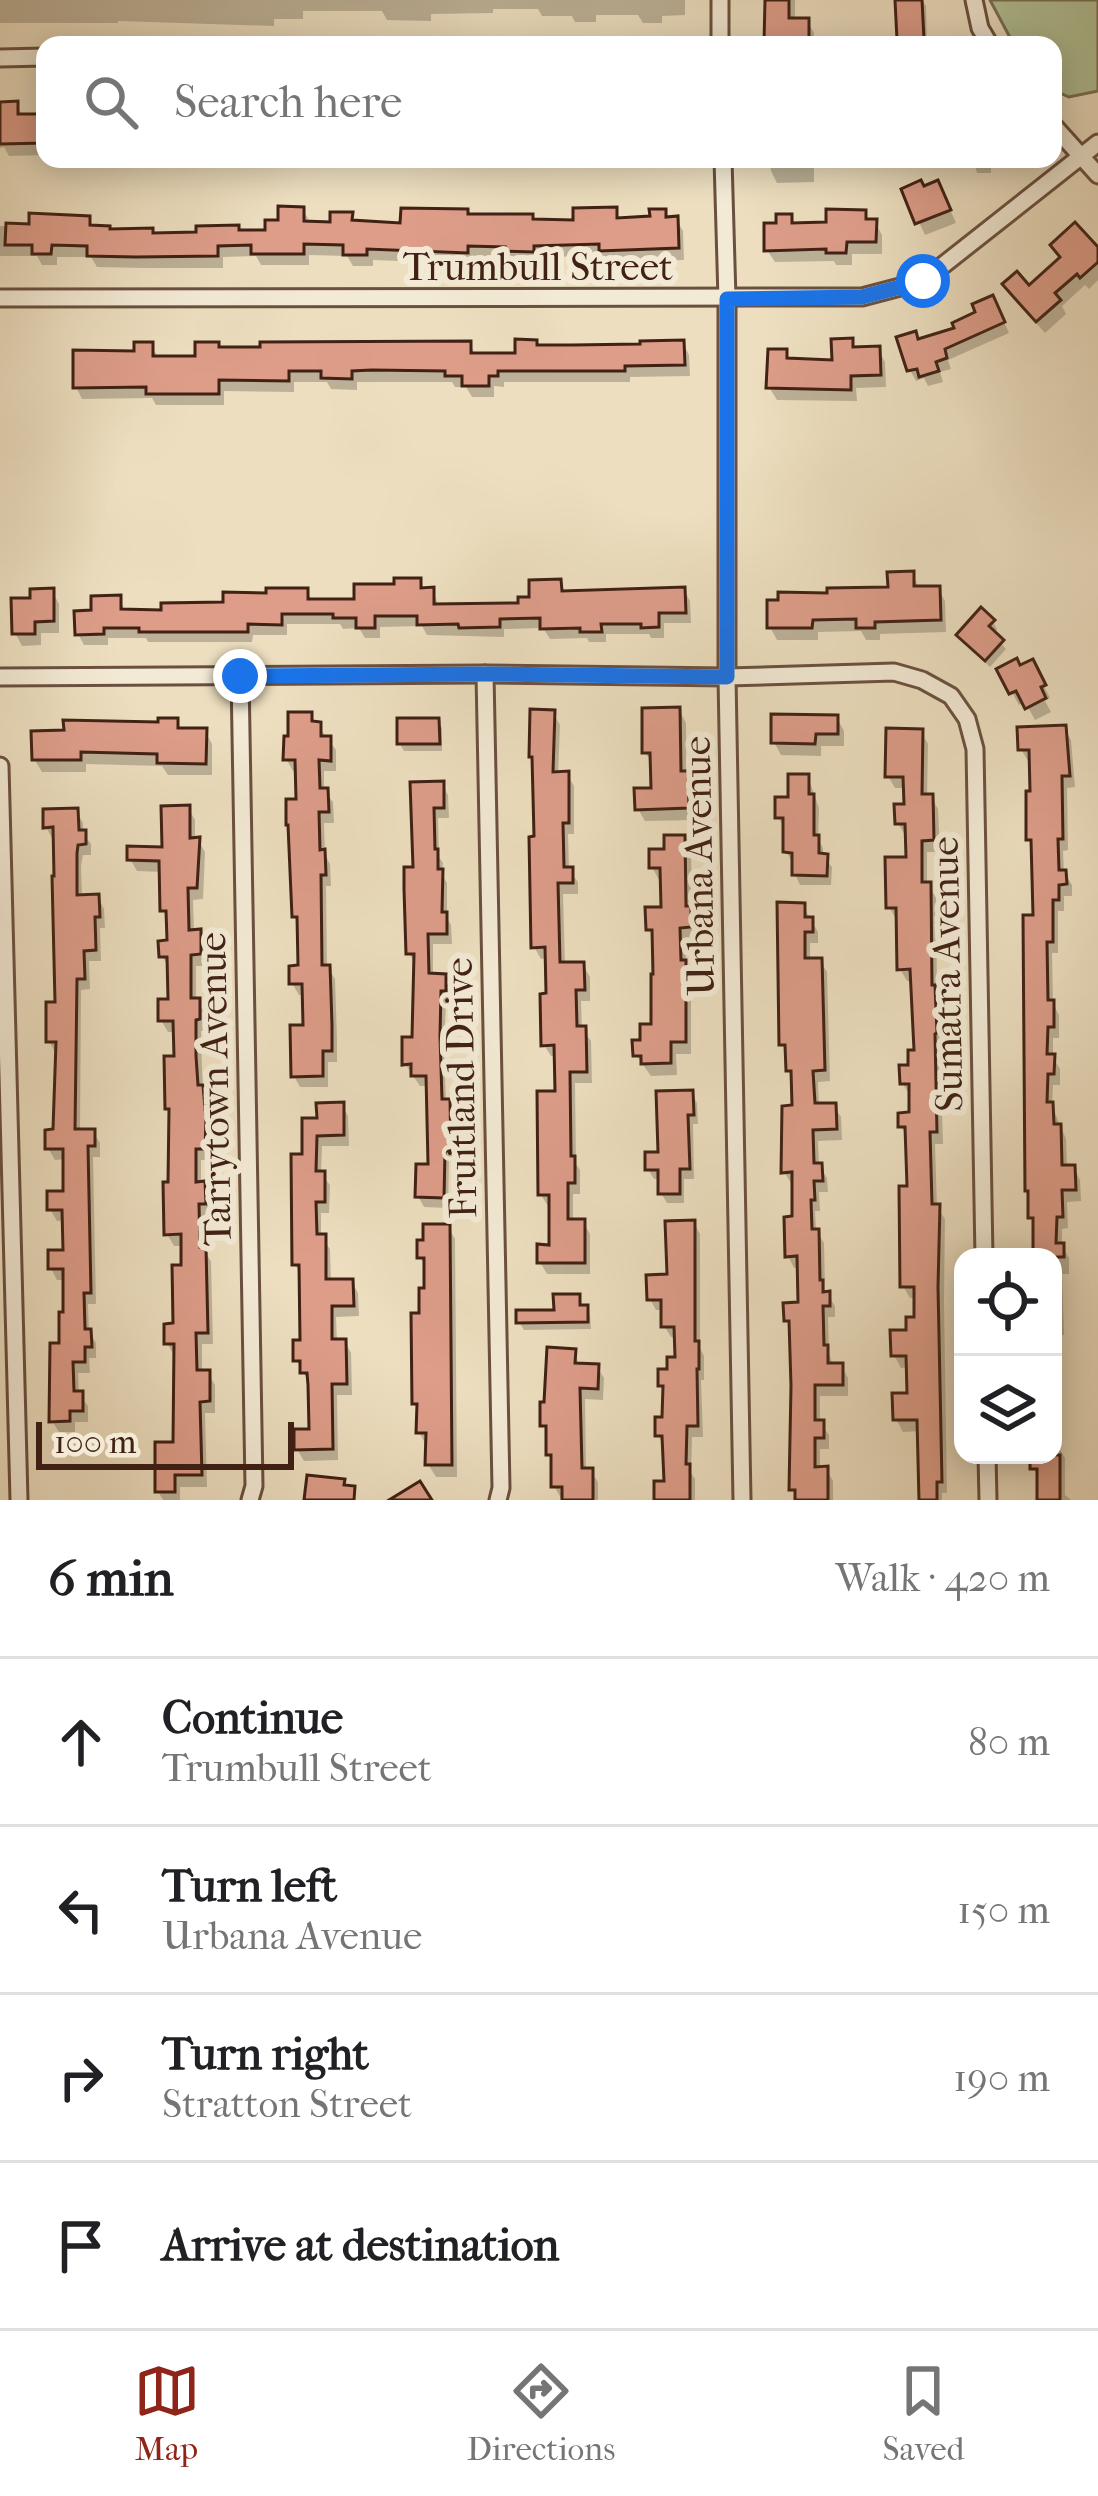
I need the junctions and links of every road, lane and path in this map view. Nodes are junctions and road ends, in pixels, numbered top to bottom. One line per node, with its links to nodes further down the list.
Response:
1 (720, 0): 3 (street)
2 (974, 0): 4 (street)
3 (720, 36)
4 (985, 36)
5 (36, 57): 6 (street)
6 (0, 58)
7 (1062, 135): 9 (street)
8 (1098, 143): 9 (street, Trumbull Street)
9 (1082, 157): 11 (street); 13 (street, Trumbull Street)
10 (723, 168): 13 (street, Urbana Avenue)
11 (1098, 175)
12 (0, 298): 13 (street, Trumbull Street)
13 (727, 299): 17 (street, Urbana Avenue)
14 (485, 674): 15 (street); 17 (street); 23 (street, Fruitland Drive)
15 (240, 676): 16 (street); 22 (street, Tarrytown Avenue)
16 (0, 677)
17 (727, 677): 19 (street, Sumatra Avenue); 24 (street, Urbana Avenue)
18 (0, 766): 21 (street)
19 (984, 1248)
20 (987, 1464): 25 (street)
21 (19, 1500)
22 (250, 1500)
23 (498, 1500)
24 (742, 1500)
25 (988, 1500)

